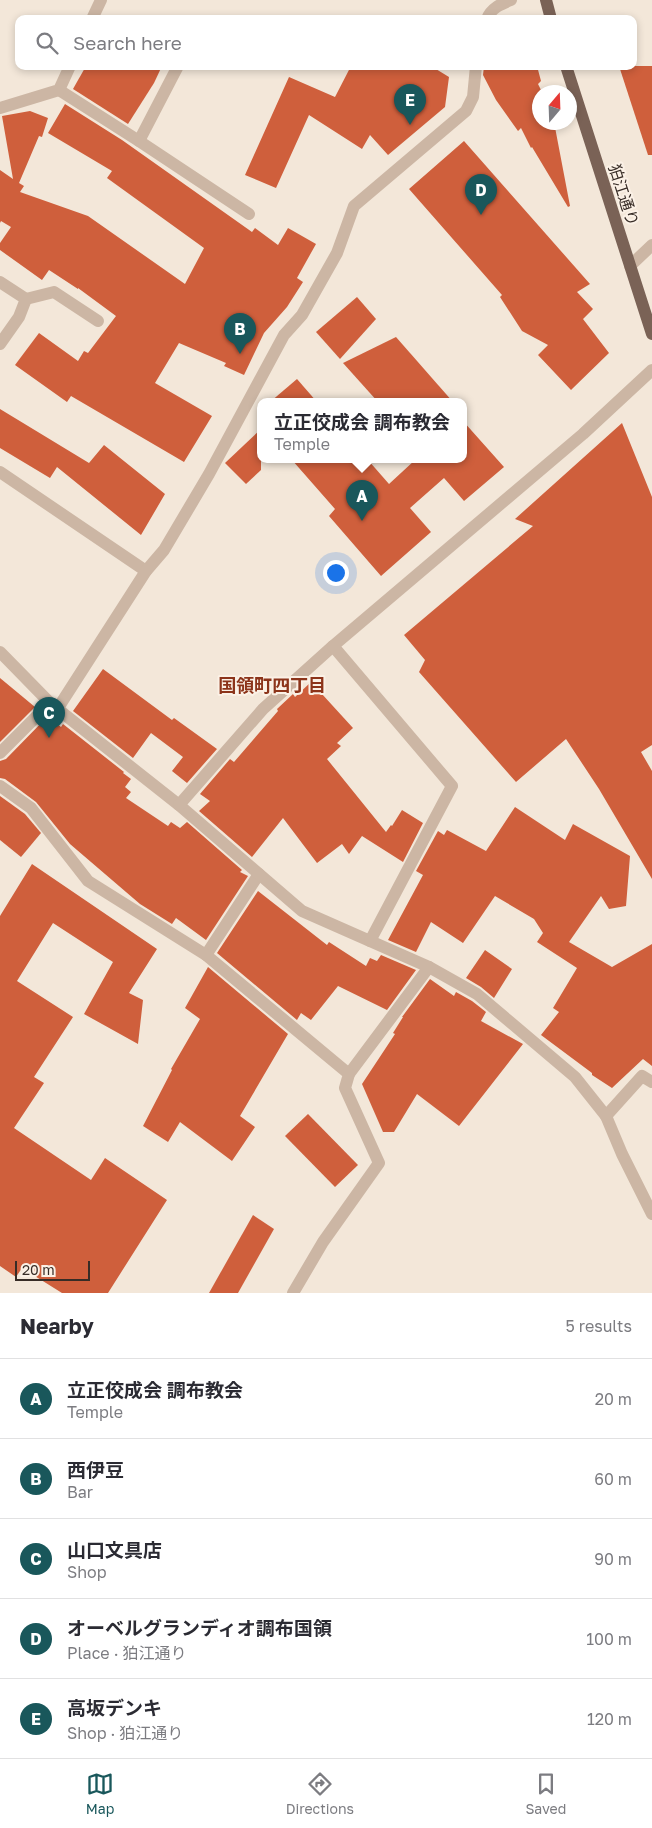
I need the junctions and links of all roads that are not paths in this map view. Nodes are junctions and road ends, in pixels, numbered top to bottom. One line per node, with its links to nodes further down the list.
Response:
1 (101, 0): 4 (street)
2 (511, 0): 5 (street)
3 (546, 0): 6 (main road)
4 (94, 15)
5 (488, 15)
6 (550, 15)
7 (68, 70): 11 (street)
8 (176, 70): 13 (street)
9 (476, 70): 24 (street)
10 (567, 70): 16 (main road, 狛江通り)
11 (60, 90): 12 (street); 13 (street)
12 (0, 108)
13 (139, 140): 14 (street)
14 (249, 214)
15 (652, 245): 16 (street)
16 (630, 266): 20 (main road, 狛江通り)
17 (0, 282): 18 (street)
18 (26, 299): 19 (street); 21 (street)
19 (98, 321)
20 (652, 334)
21 (0, 344)
22 (652, 370): 25 (street)
23 (0, 472): 24 (street)
24 (146, 571): 27 (street)
25 (333, 646): 30 (street); 32 (street)
26 (0, 652): 27 (street)
27 (54, 705): 28 (street); 30 (street)
28 (0, 753)
29 (0, 786): 33 (street)
30 (178, 805): 31 (street)
31 (259, 874): 32 (street); 33 (street)
32 (370, 941): 34 (street)
33 (206, 955): 35 (street)
34 (429, 967): 35 (street); 37 (street)
35 (349, 1074): 39 (street)
36 (652, 1082): 37 (street)
37 (606, 1116): 38 (street)
38 (652, 1214)
39 (293, 1293)

